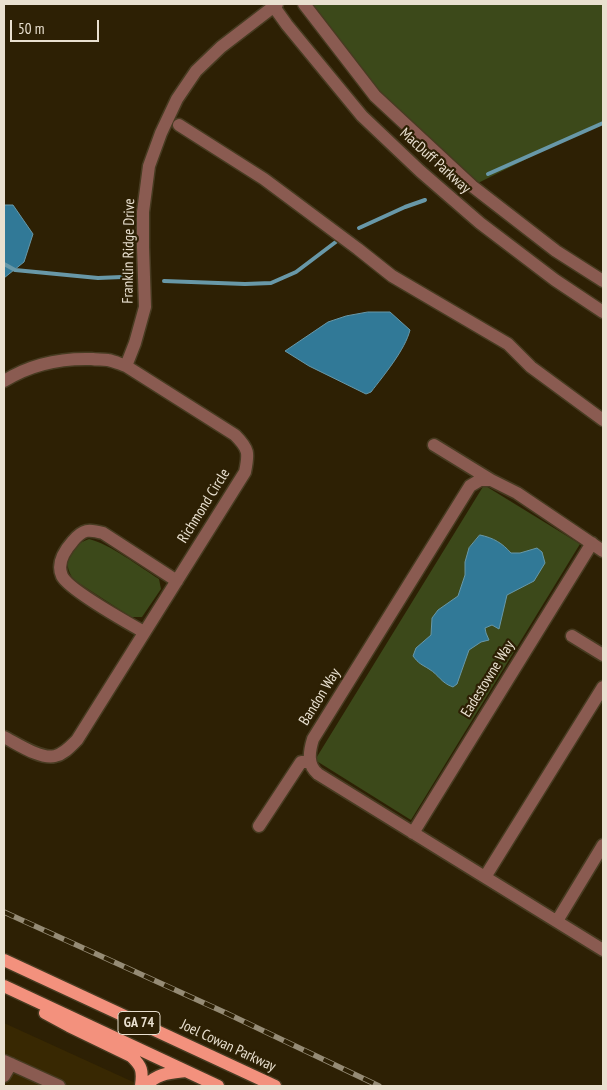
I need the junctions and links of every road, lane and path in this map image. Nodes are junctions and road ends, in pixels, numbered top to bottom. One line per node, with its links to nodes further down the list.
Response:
1 (304, 4): 4 (street, MacDuff Parkway)
2 (274, 5): 5 (street, MacDuff Parkway); 6 (street, Franklin Ridge Drive)
3 (179, 124): 8 (street)
4 (603, 281)
5 (603, 312)
6 (126, 366): 7 (street, Richmond Circle); 13 (street, Richmond Circle)
7 (4, 381)
8 (603, 420)
9 (434, 445): 10 (street)
10 (491, 480): 11 (street); 19 (street, Bandon Way)
11 (592, 543): 12 (street); 21 (street, Eadestowne Way)
12 (603, 551)
13 (177, 581): 14 (street, Richmond Circle); 14 (street)
14 (144, 632): 18 (street, Richmond Circle)
15 (572, 636): 16 (street)
16 (603, 655)
17 (603, 687): 23 (street)
18 (4, 737)
19 (310, 762): 20 (street); 21 (street)
20 (259, 826)
21 (413, 832): 23 (street)
22 (603, 846): 24 (street)
23 (485, 877): 24 (street)
24 (557, 921): 25 (street)
25 (603, 950)
26 (4, 960): 35 (main road, Joel Cowan Parkway / GA 74)
27 (4, 986): 28 (main road, GA 74)
28 (24, 995): 30 (main road, GA 74); 32 (main road)
29 (6, 1067): 31 (street)
30 (186, 1071): 33 (main road); 34 (main road, GA 74)
31 (59, 1086)
32 (141, 1086)
33 (146, 1086)
34 (218, 1086)
35 (275, 1086)

